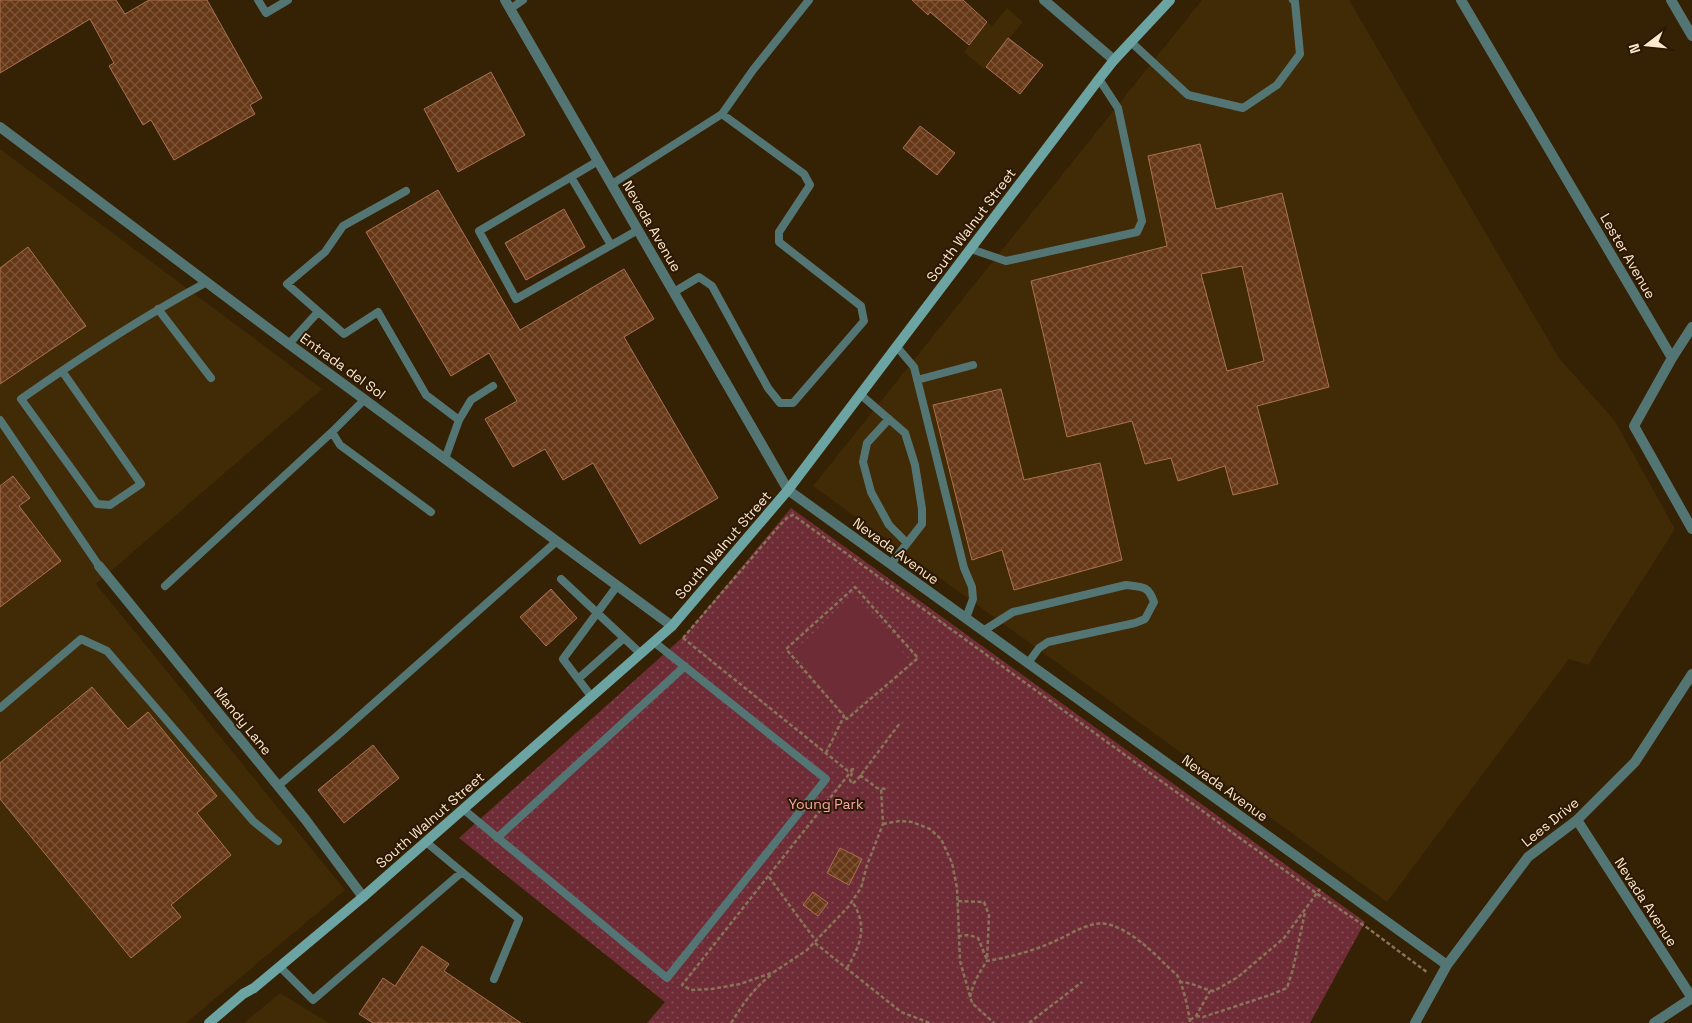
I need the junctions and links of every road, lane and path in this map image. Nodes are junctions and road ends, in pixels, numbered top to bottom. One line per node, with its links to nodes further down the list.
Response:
1 (258, 0): 2 (lane)
2 (288, 0)
3 (522, 0): 10 (lane)
4 (809, 0): 15 (lane)
5 (1044, 0): 13 (street)
6 (1170, 0): 12 (street, South Walnut Street)
7 (1293, 0): 12 (lane)
8 (1461, 0): 31 (street, Lester Avenue)
9 (1671, 0): 11 (street)
10 (508, 4): 17 (street, Nevada Avenue)
11 (1692, 36)
12 (1131, 42): 13 (street, South Walnut Street)
13 (1114, 60): 14 (street, South Walnut Street)
14 (1099, 79): 23 (street, South Walnut Street); 23 (lane)
15 (722, 114): 19 (lane); 25 (lane)
16 (0, 127): 24 (street, Entrada del Sol)
17 (598, 161): 18 (lane); 19 (street, Nevada Avenue)
18 (571, 177): 22 (lane); 22 (lane)
19 (612, 184): 21 (street, Nevada Avenue)
20 (406, 191): 27 (lane)
21 (638, 230): 22 (lane); 25 (street, Nevada Avenue)
22 (611, 245)
23 (971, 249): 30 (street, South Walnut Street)
24 (206, 282): 26 (lane); 29 (street, Entrada del Sol)
25 (674, 292): 44 (street, Nevada Avenue)
26 (158, 309): 33 (lane); 34 (lane)
27 (318, 312): 29 (lane); 41 (lane)
28 (1692, 327): 31 (street)
29 (289, 344): 38 (street, Entrada del Sol)
30 (897, 347): 35 (lane); 37 (street, South Walnut Street)
31 (1672, 358): 46 (street)
32 (973, 365): 35 (lane)
33 (62, 371): 33 (lane)
34 (211, 378)
35 (917, 380): 55 (lane)
36 (493, 386): 41 (lane)
37 (861, 395): 39 (lane); 44 (street, South Walnut Street)
38 (365, 399): 42 (lane); 43 (street, Entrada del Sol)
39 (889, 419): 48 (lane); 48 (lane)
40 (0, 420): 50 (lane)
41 (459, 420): 43 (lane)
42 (332, 432): 45 (lane); 52 (lane)
43 (446, 459): 47 (street, Entrada del Sol)
44 (788, 490): 49 (street, Nevada Avenue); 56 (street, South Walnut Street)
45 (431, 512)
46 (1692, 529)
47 (557, 541): 53 (street, Entrada del Sol); 72 (lane)
48 (907, 543): 49 (lane)
49 (891, 564): 55 (street, Nevada Avenue)
50 (99, 566): 72 (street, Mandy Lane)
51 (561, 579): 54 (lane)
52 (165, 586)
53 (618, 586): 54 (lane); 56 (street, Entrada del Sol)
54 (597, 613): 58 (lane); 64 (lane)
55 (966, 618): 57 (street, Nevada Avenue)
56 (672, 626): 59 (street, South Walnut Street)
57 (984, 631): 61 (street, Nevada Avenue); 61 (lane)
58 (624, 638): 60 (lane); 64 (lane)
59 (654, 642): 60 (street, South Walnut Street); 62 (lane)
60 (640, 653): 65 (street, South Walnut Street)
61 (1028, 663): 83 (street, Nevada Avenue)
62 (684, 666): 78 (lane); 78 (lane)
63 (1692, 674): 76 (street, Lees Drive)
64 (578, 679): 65 (lane)
65 (591, 696): 75 (street, South Walnut Street)
66 (0, 708): 79 (lane)
67 (844, 716): 67 (path); 69 (path)
68 (900, 723): 71 (path)
69 (826, 753): 70 (path); 84 (path)
70 (853, 769): 71 (path); 82 (path)
71 (860, 775): 73 (path)
72 (278, 786): 85 (street, Mandy Lane)
73 (881, 788): 74 (path); 77 (path)
74 (886, 789)
75 (463, 810): 78 (lane); 80 (street, South Walnut Street)
76 (1577, 820): 92 (street, Lees Drive); 102 (street, Nevada Avenue)
77 (883, 824): 86 (path); 87 (path)
78 (497, 838)
79 (278, 841)
80 (426, 842): 81 (lane); 85 (street, South Walnut Street)
81 (462, 872): 93 (lane); 96 (lane)
82 (768, 877): 90 (path); 95 (path)
83 (1328, 878): 84 (path); 92 (street, Nevada Avenue)
84 (1316, 894): 88 (path); 97 (path)
85 (363, 897): 93 (street, South Walnut Street)
86 (852, 901): 90 (path); 94 (path)
87 (958, 901): 89 (path); 91 (path)
88 (1305, 910): 100 (path); 103 (path)
89 (958, 936): 91 (path); 101 (path)
90 (816, 942): 94 (path); 95 (path)
91 (988, 961): 99 (path); 101 (path)
92 (1447, 965): 97 (street, Lees Drive)
93 (280, 967): 105 (street, South Walnut Street)
94 (847, 968): 107 (path)
95 (774, 972): 106 (path)
96 (494, 979)
97 (1438, 981): 110 (street, Lees Drive)
98 (1082, 982): 109 (path)
99 (1179, 982): 100 (path); 104 (path)
100 (1210, 991): 103 (path)
101 (970, 997): 108 (path)
102 (1692, 998): 111 (street)
103 (1196, 1016): 104 (path)
104 (1190, 1021)
105 (209, 1023)
106 (731, 1023)
107 (929, 1023)
108 (994, 1023)
109 (1029, 1023)
110 (1416, 1023)
111 (1654, 1023)

